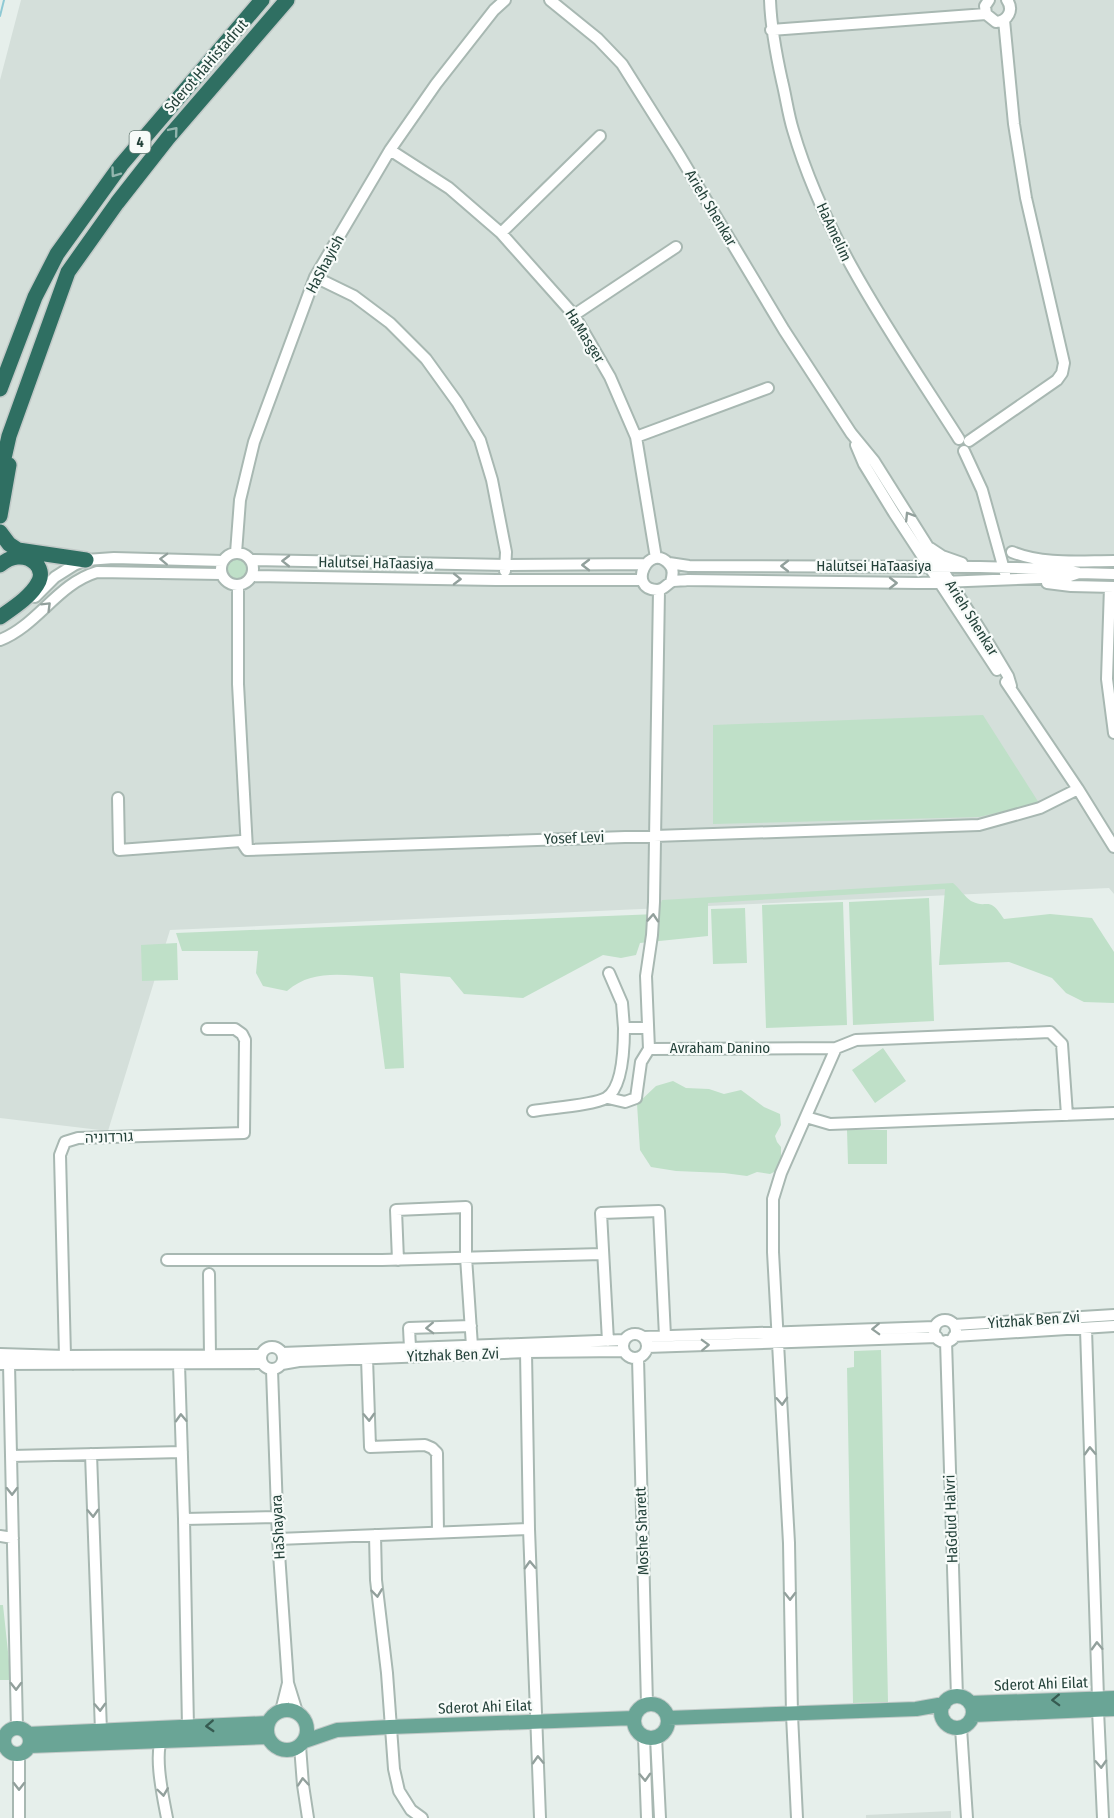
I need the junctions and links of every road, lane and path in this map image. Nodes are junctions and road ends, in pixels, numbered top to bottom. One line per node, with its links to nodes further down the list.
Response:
1 (262, 0): 19 (highway, Sderot HaHistadrut / 4, one-way to 19)
2 (287, 0): 11 (highway, Sderot HaHistadrut / 4)
3 (502, 0): 14 (street, HaShayish)
4 (550, 0): 24 (street, Arieh Shenkar)
5 (770, 0): 10 (street, HaAmelim)
6 (989, 0): 8 (street)
7 (1007, 0): 9 (street)
8 (986, 14): 9 (street); 10 (street)
9 (1004, 20): 26 (street)
10 (771, 30): 26 (street, HaAmelim)
11 (254, 37): 12 (highway); 15 (highway, Sderot HaHistadrut / 4, one-way to 11)
12 (241, 68)
13 (600, 136): 16 (street)
14 (390, 150): 16 (street, HaMasger); 18 (street, HaShayish)
15 (100, 227): 27 (highway, Sderot HaHistadrut / 4); 28 (highway)
16 (501, 233): 20 (street, HaMasger)
17 (676, 247): 20 (street)
18 (315, 277): 33 (street, HaShayish); 42 (street)
19 (35, 297): 21 (highway); 23 (highway, Sderot HaHistadrut / 4)
20 (574, 315): 25 (street, HaMasger)
21 (0, 367)
22 (768, 388): 25 (street)
23 (0, 389)
24 (851, 433): 31 (street, Arieh Shenkar, one-way to 24); 43 (street, Arieh Shenkar)
25 (636, 437): 34 (street, HaMasger)
26 (964, 444): 30 (street, HaAmelim)
27 (0, 476)
28 (0, 516)
29 (0, 532): 35 (highway)
30 (995, 535): 32 (street); 46 (street, HaAmelim)
31 (927, 546): 44 (street, Arieh Shenkar); 45 (street)
32 (1012, 552): 38 (street); 47 (street)
33 (236, 553): 36 (street); 37 (street, Halutsei HaTaasiya)
34 (656, 558): 39 (street, Halutsei HaTaasiya); 40 (street, Halutsei HaTaasiya)
35 (86, 560): 36 (street, one-way to 35); 63 (street)
36 (223, 561): 49 (street)
37 (251, 561): 42 (street, Halutsei HaTaasiya, one-way to 37); 51 (street)
38 (1114, 561)
39 (669, 563): 43 (street, Halutsei HaTaasiya, one-way to 39); 57 (street)
40 (645, 564): 42 (street, Halutsei HaTaasiya, one-way to 42); 52 (street)
41 (0, 565): 65 (highway)
42 (507, 565): 54 (street)
43 (928, 566): 44 (street, Halutsei HaTaasiya); 58 (street, Arieh Shenkar)
44 (939, 566): 45 (street, Halutsei HaTaasiya); 58 (street, Arieh Shenkar)
45 (980, 567): 46 (street, Halutsei HaTaasiya)
46 (1002, 567): 47 (street, Halutsei HaTaasiya); 55 (street, HaAmelim)
47 (1038, 568): 48 (street, Halutsei HaTaasiya)
48 (1078, 573): 50 (street, Halutsei HaTaasiya); 53 (street, Halutsei HaTaasiya)
49 (221, 574): 60 (street); 67 (street, one-way to 49)
50 (1114, 574)
51 (252, 576): 54 (street, Halutsei HaTaasiya, one-way to 54); 60 (street)
52 (642, 579): 54 (street, Halutsei HaTaasiya); 62 (street)
53 (1032, 579): 55 (street, Halutsei HaTaasiya); 61 (street)
54 (496, 580)
55 (1012, 580): 56 (street, Halutsei HaTaasiya)
56 (977, 581): 58 (street, Halutsei HaTaasiya); 64 (street)
57 (671, 582): 59 (street, Halutsei HaTaasiya, one-way to 59); 62 (street)
58 (944, 582): 59 (street, Halutsei HaTaasiya); 64 (street, Arieh Shenkar)
59 (917, 583): 64 (street)
60 (238, 585): 73 (street)
61 (1112, 587): 68 (street)
62 (659, 590): 71 (street, Avraham Danino)
63 (34, 598): 65 (street); 66 (highway)
64 (961, 609): 69 (street, Arieh Shenkar)
65 (0, 618)
66 (0, 628)
67 (0, 640)
68 (1114, 733)
69 (1078, 789): 71 (street, Yosef Levi); 72 (street, Arieh Shenkar)
70 (118, 798): 73 (street, Yosef Levi)
71 (654, 835): 73 (street, Yosef Levi); 76 (street, Avraham Danino, one-way to 71)
72 (1114, 847)
73 (247, 850)
74 (609, 973): 75 (street)
75 (624, 1028): 76 (street); 80 (street)
76 (647, 1028): 79 (street, Avraham Danino)
77 (207, 1029): 109 (street, גורדוניה)
78 (836, 1048): 79 (street, Avraham Danino); 83 (street, Avraham Danino); 84 (street)
79 (649, 1049): 80 (street)
80 (608, 1098): 81 (street)
81 (533, 1111)
82 (1114, 1113): 83 (street)
83 (1067, 1115): 84 (street)
84 (806, 1117): 96 (street)
85 (602, 1254): 86 (street); 95 (street); 97 (street)
86 (466, 1257): 88 (street); 88 (street); 91 (street)
87 (167, 1260): 88 (street)
88 (398, 1260)
89 (209, 1274): 105 (street)
90 (1114, 1315): 94 (street, Yitzhak Ben Zvi)
91 (471, 1326): 99 (street); 101 (street, one-way to 101)
92 (1114, 1326): 93 (street, Yitzhak Ben Zvi)
93 (1086, 1329): 94 (street, Yitzhak Ben Zvi); 128 (street, one-way to 93)
94 (945, 1333): 96 (street, Yitzhak Ben Zvi); 125 (street, HaGdud HaIvri)
95 (665, 1336): 96 (street, Yitzhak Ben Zvi); 98 (street, Yitzhak Ben Zvi)
96 (779, 1337): 98 (street, Yitzhak Ben Zvi, one-way to 96); 134 (street, one-way to 134)
97 (608, 1341): 99 (street, Yitzhak Ben Zvi); 100 (street, Yitzhak Ben Zvi)
98 (645, 1342): 100 (street); 107 (street)
99 (472, 1346): 101 (street, Yitzhak Ben Zvi)
100 (624, 1346): 102 (street, Yitzhak Ben Zvi); 107 (street)
101 (410, 1348): 110 (street, Yitzhak Ben Zvi)
102 (526, 1352): 106 (street, Yitzhak Ben Zvi); 118 (street)
103 (0, 1354): 104 (street)
104 (21, 1355): 109 (street); 111 (street)
105 (210, 1356): 108 (street); 109 (street)
106 (367, 1358): 110 (street, Yitzhak Ben Zvi); 119 (street, one-way to 119)
107 (638, 1358): 127 (street, Moshe Sharett)
108 (261, 1359): 110 (street); 110 (street); 112 (street)
109 (69, 1360): 111 (street); 112 (street)
110 (279, 1362): 116 (street, HaShayara)
111 (4, 1364): 115 (street)
112 (179, 1364): 113 (street, one-way to 112)
113 (182, 1452): 114 (street); 117 (street)
114 (92, 1454): 115 (street); 145 (street, one-way to 145)
115 (11, 1456): 122 (street, one-way to 122)
116 (277, 1516): 117 (street); 123 (street, HaShayara)
117 (184, 1519): 139 (street)
118 (529, 1529): 119 (street); 137 (street, one-way to 118)
119 (438, 1533): 120 (street)
120 (375, 1535): 123 (street); 140 (street, one-way to 140)
121 (0, 1536): 122 (street)
122 (13, 1538): 147 (street, one-way to 147)
123 (278, 1539): 124 (street, HaShayara)
124 (288, 1683): 132 (street, HaShayara); 133 (street, HaShayara)
125 (957, 1697): 129 (main road); 131 (main road)
126 (1114, 1698): 128 (main road, Sderot Ahi Eilat)
127 (647, 1704): 135 (main road); 136 (main road)
128 (1098, 1704): 129 (main road, Sderot Ahi Eilat, one-way to 129); 129 (main road, Sderot Ahi Eilat); 130 (main road, Sderot Ahi Eilat); 159 (street, one-way to 159)
129 (971, 1709): 142 (main road)
130 (1114, 1709)
131 (943, 1710): 134 (main road); 142 (main road)
132 (281, 1711): 133 (main road); 143 (main road)
133 (297, 1712): 138 (main road)
134 (792, 1715): 136 (main road); 157 (street)
135 (634, 1718): 137 (main road, Sderot Ahi Eilat); 146 (main road)
136 (668, 1718): 146 (main road)
137 (536, 1721): 140 (main road, Sderot Ahi Eilat); 154 (street, one-way to 137)
138 (307, 1723): 144 (main road, Sderot Ahi Eilat); 149 (main road)
139 (188, 1727): 141 (main road); 143 (main road, one-way to 139)
140 (390, 1727): 144 (main road, Sderot Ahi Eilat); 153 (street)
141 (170, 1728): 145 (main road); 148 (street)
142 (961, 1728): 158 (street)
143 (268, 1730): 148 (main road); 149 (main road)
144 (337, 1731): 149 (main road, Sderot Ahi Eilat)
145 (104, 1737): 147 (main road); 148 (main road)
146 (650, 1737): 155 (street, one-way to 155); 156 (street)
147 (13, 1740): 151 (street, one-way to 151)
148 (160, 1741): 152 (street, one-way to 152)
149 (302, 1744): 150 (street, one-way to 149)
150 (305, 1817)
151 (19, 1818)
152 (166, 1818)
153 (422, 1818)
154 (540, 1818)
155 (647, 1818)
156 (660, 1818)
157 (797, 1818)
158 (967, 1818)
159 (1103, 1818)

